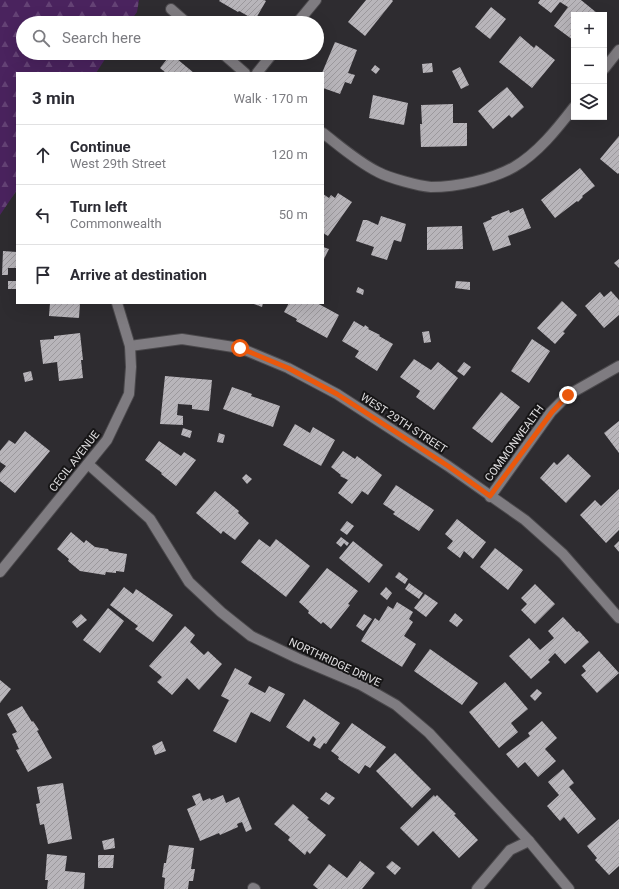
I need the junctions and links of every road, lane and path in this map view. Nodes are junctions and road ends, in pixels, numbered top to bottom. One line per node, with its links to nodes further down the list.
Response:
1 (316, 0): 4 (street)
2 (171, 9): 3 (street)
3 (179, 16)
4 (303, 16)
5 (619, 50): 8 (street)
6 (230, 60): 9 (street)
7 (268, 60): 10 (street)
8 (607, 65)
9 (244, 72)
10 (259, 72)
11 (571, 110): 12 (street)
12 (324, 134)
13 (117, 304): 14 (street, CECIL AVENUE)
14 (130, 346): 16 (street, CECIL AVENUE); 17 (street, WEST 29TH STREET)
15 (619, 366): 17 (street, COMMONWEALTH)
16 (88, 464): 18 (street, CECIL AVENUE); 20 (street, NORTHRIDGE DRIVE)
17 (490, 496): 19 (street, WEST 29TH STREET)
18 (0, 572)
19 (619, 618)
20 (528, 841): 21 (street); 22 (street, NORTHRIDGE DRIVE)
21 (477, 889)
22 (569, 889)

